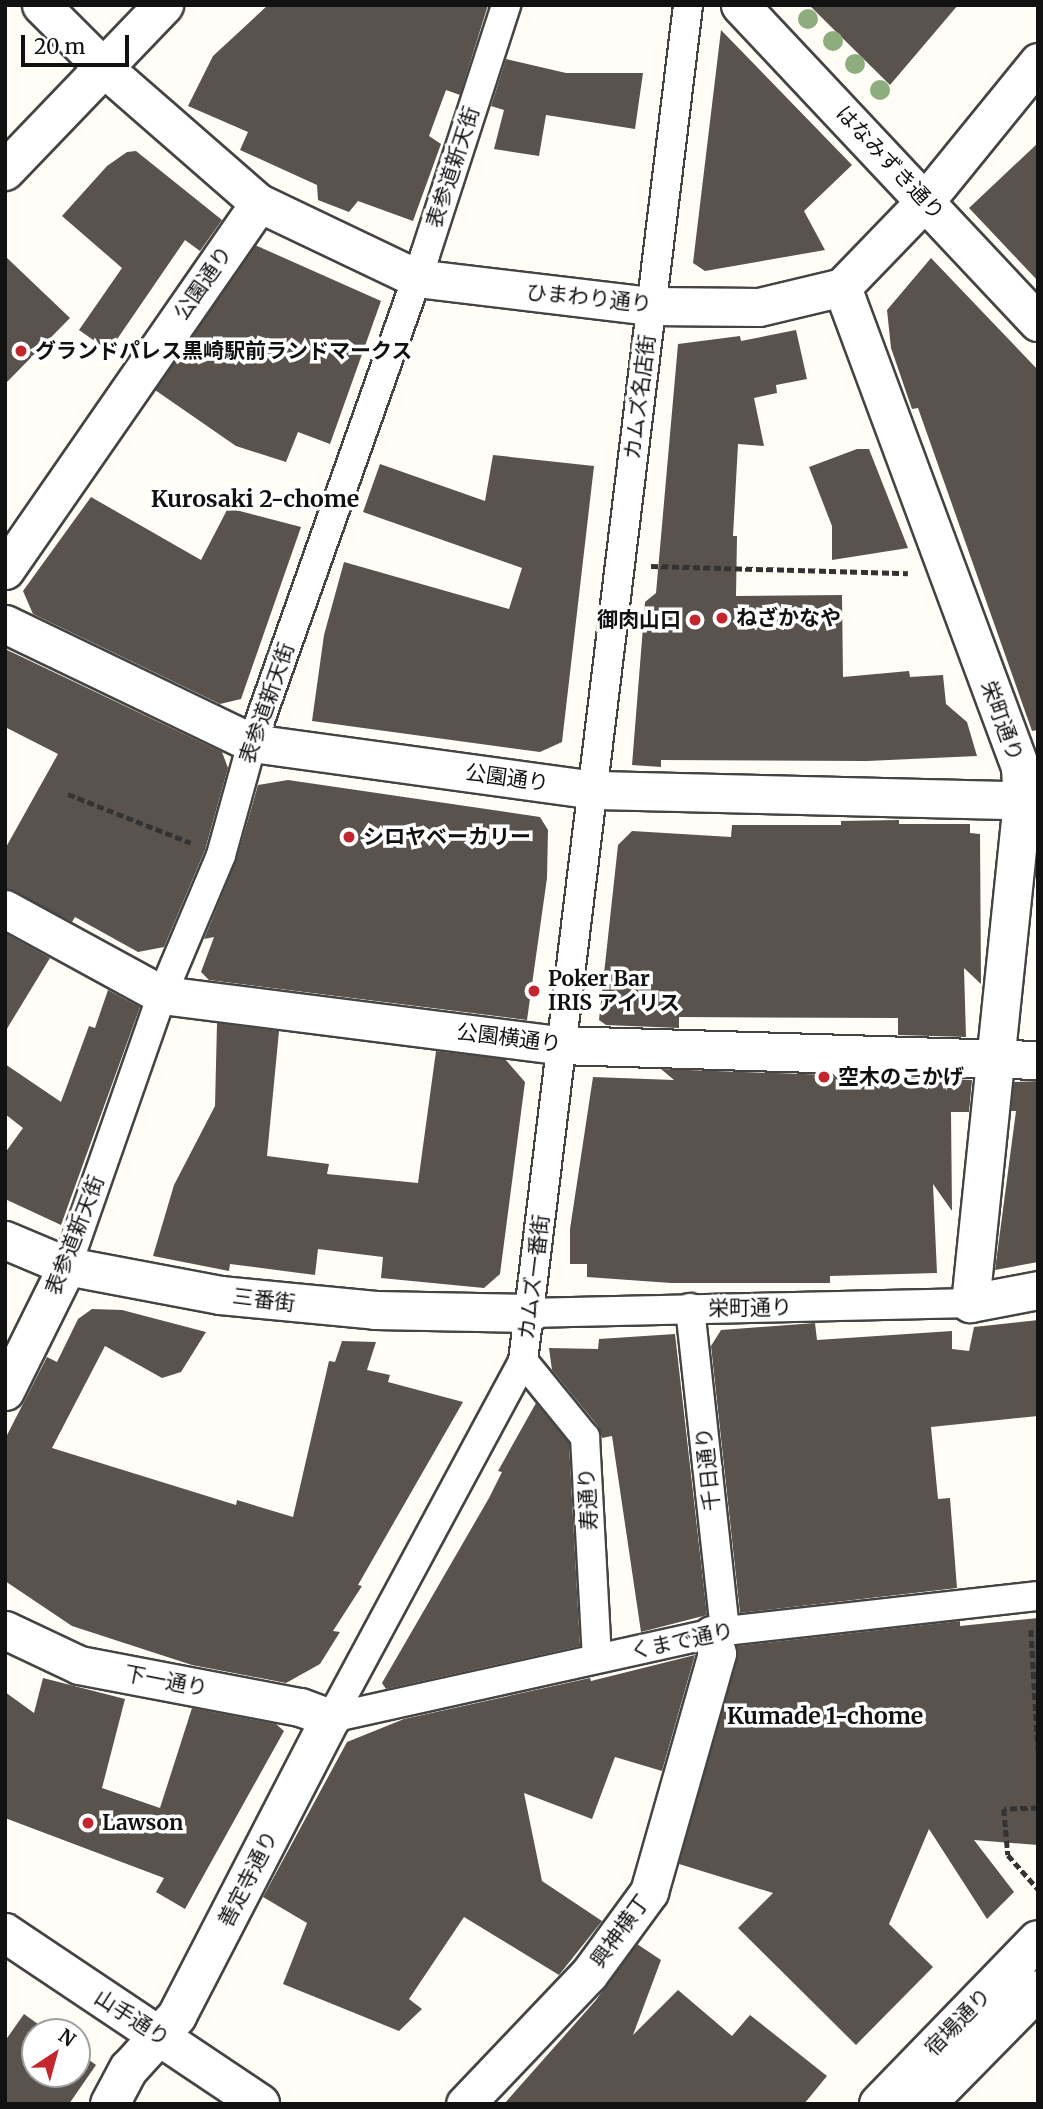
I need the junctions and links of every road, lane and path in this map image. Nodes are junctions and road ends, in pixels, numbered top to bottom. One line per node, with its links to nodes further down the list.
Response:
1 (41, 5): 7 (street, ひまわり通り)
2 (164, 5): 7 (street)
3 (506, 5): 11 (street, 表参道新天街)
4 (688, 5): 13 (street, カムズ名店街)
5 (740, 5): 9 (street, はなみずき通り)
6 (1038, 62): 9 (street)
7 (104, 68): 8 (street); 10 (street, ひまわり通り)
8 (5, 171)
9 (926, 200): 12 (street); 14 (street, はなみずき通り)
10 (259, 204): 11 (street, ひまわり通り); 16 (street, 公園通り)
11 (416, 278): 13 (street, ひまわり通り); 19 (street, 表参道新天街)
12 (842, 287): 13 (street, ひまわり通り); 17 (street, 栄町通り)
13 (651, 306): 15 (street, カムズ名店街)
14 (1038, 322)
15 (619, 565): 17 (path); 21 (street, カムズ名店街)
16 (5, 570)
17 (948, 574): 20 (street, 栄町通り)
18 (5, 624): 19 (street, 公園通り)
19 (252, 743): 21 (street, 公園通り); 23 (street, 表参道新天街)
20 (1029, 780): 21 (street, 公園通り); 28 (street, 栄町通り)
21 (595, 790): 26 (street, カムズ一番街)
22 (68, 794): 23 (path)
23 (221, 855): 25 (street, 表参道新天街)
24 (5, 909): 25 (street, 公園横通り)
25 (162, 995): 26 (street, 公園横通り); 30 (street, 表参道新天街)
26 (560, 1045): 28 (street, 公園横通り); 34 (street, カムズ一番街)
27 (1038, 1059): 28 (street, 公園横通り)
28 (994, 1060): 32 (street, 栄町通り)
29 (5, 1240): 30 (street, 三番街)
30 (67, 1266): 34 (street, 三番街); 36 (street, 表参道新天街)
31 (1038, 1290): 32 (street, 栄町通り)
32 (970, 1303): 33 (street, 栄町通り)
33 (690, 1308): 34 (street, 栄町通り); 39 (street, 千日通り)
34 (530, 1313): 35 (street, カムズ一番街)
35 (523, 1361): 40 (street, 寿通り); 41 (street, カムズ一番街)
36 (5, 1391)
37 (1033, 1597): 39 (street, くまで通り); 42 (path)
38 (5, 1630): 41 (street, 下一通り)
39 (719, 1633): 40 (street, くまで通り); 51 (street, 興神横丁)
40 (597, 1658): 41 (street, くまで通り)
41 (331, 1718): 48 (street, 善定寺通り)
42 (1038, 1749)
43 (1038, 1808): 44 (path)
44 (1038, 1889)
45 (5, 1933): 48 (street, 山手通り)
46 (1038, 1940): 52 (street, 宿場通り)
47 (1038, 1990): 53 (street, 宿場通り)
48 (160, 2037): 49 (street, 善定寺通り); 50 (street, 山手通り)
49 (110, 2104)
50 (260, 2104)
51 (466, 2104)
52 (879, 2104)
53 (926, 2104)

